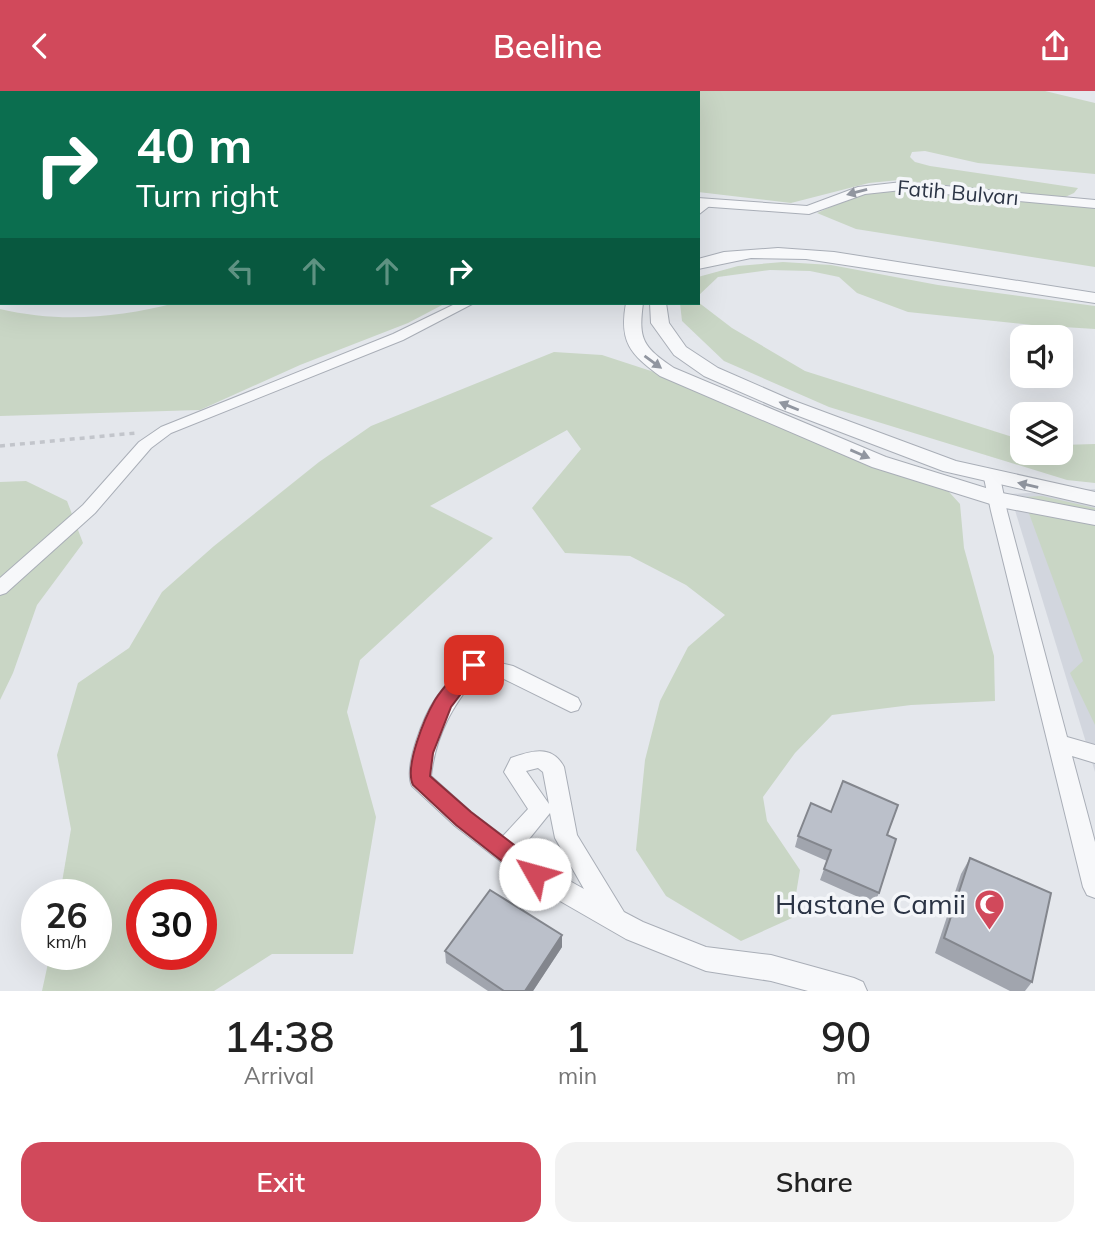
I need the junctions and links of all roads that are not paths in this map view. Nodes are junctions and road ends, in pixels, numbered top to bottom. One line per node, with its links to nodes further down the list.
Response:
1 (1095, 204): 2 (street, Fatih Bulvarı, one-way to 2)
2 (701, 206)
3 (700, 247): 5 (street)
4 (700, 264): 6 (street)
5 (1095, 290)
6 (1095, 298)
7 (463, 305): 13 (street)
8 (635, 305): 10 (street, one-way to 10)
9 (658, 305): 10 (street, one-way to 9)
10 (997, 488): 11 (street, one-way to 10); 12 (street); 15 (street)
11 (1095, 499)
12 (1095, 518)
13 (0, 588)
14 (571, 704): 17 (street)
15 (1059, 744): 16 (street); 18 (street)
16 (1095, 754)
17 (505, 851): 19 (street); 19 (street)
18 (1095, 887)
19 (615, 919): 20 (street)
20 (854, 991)

